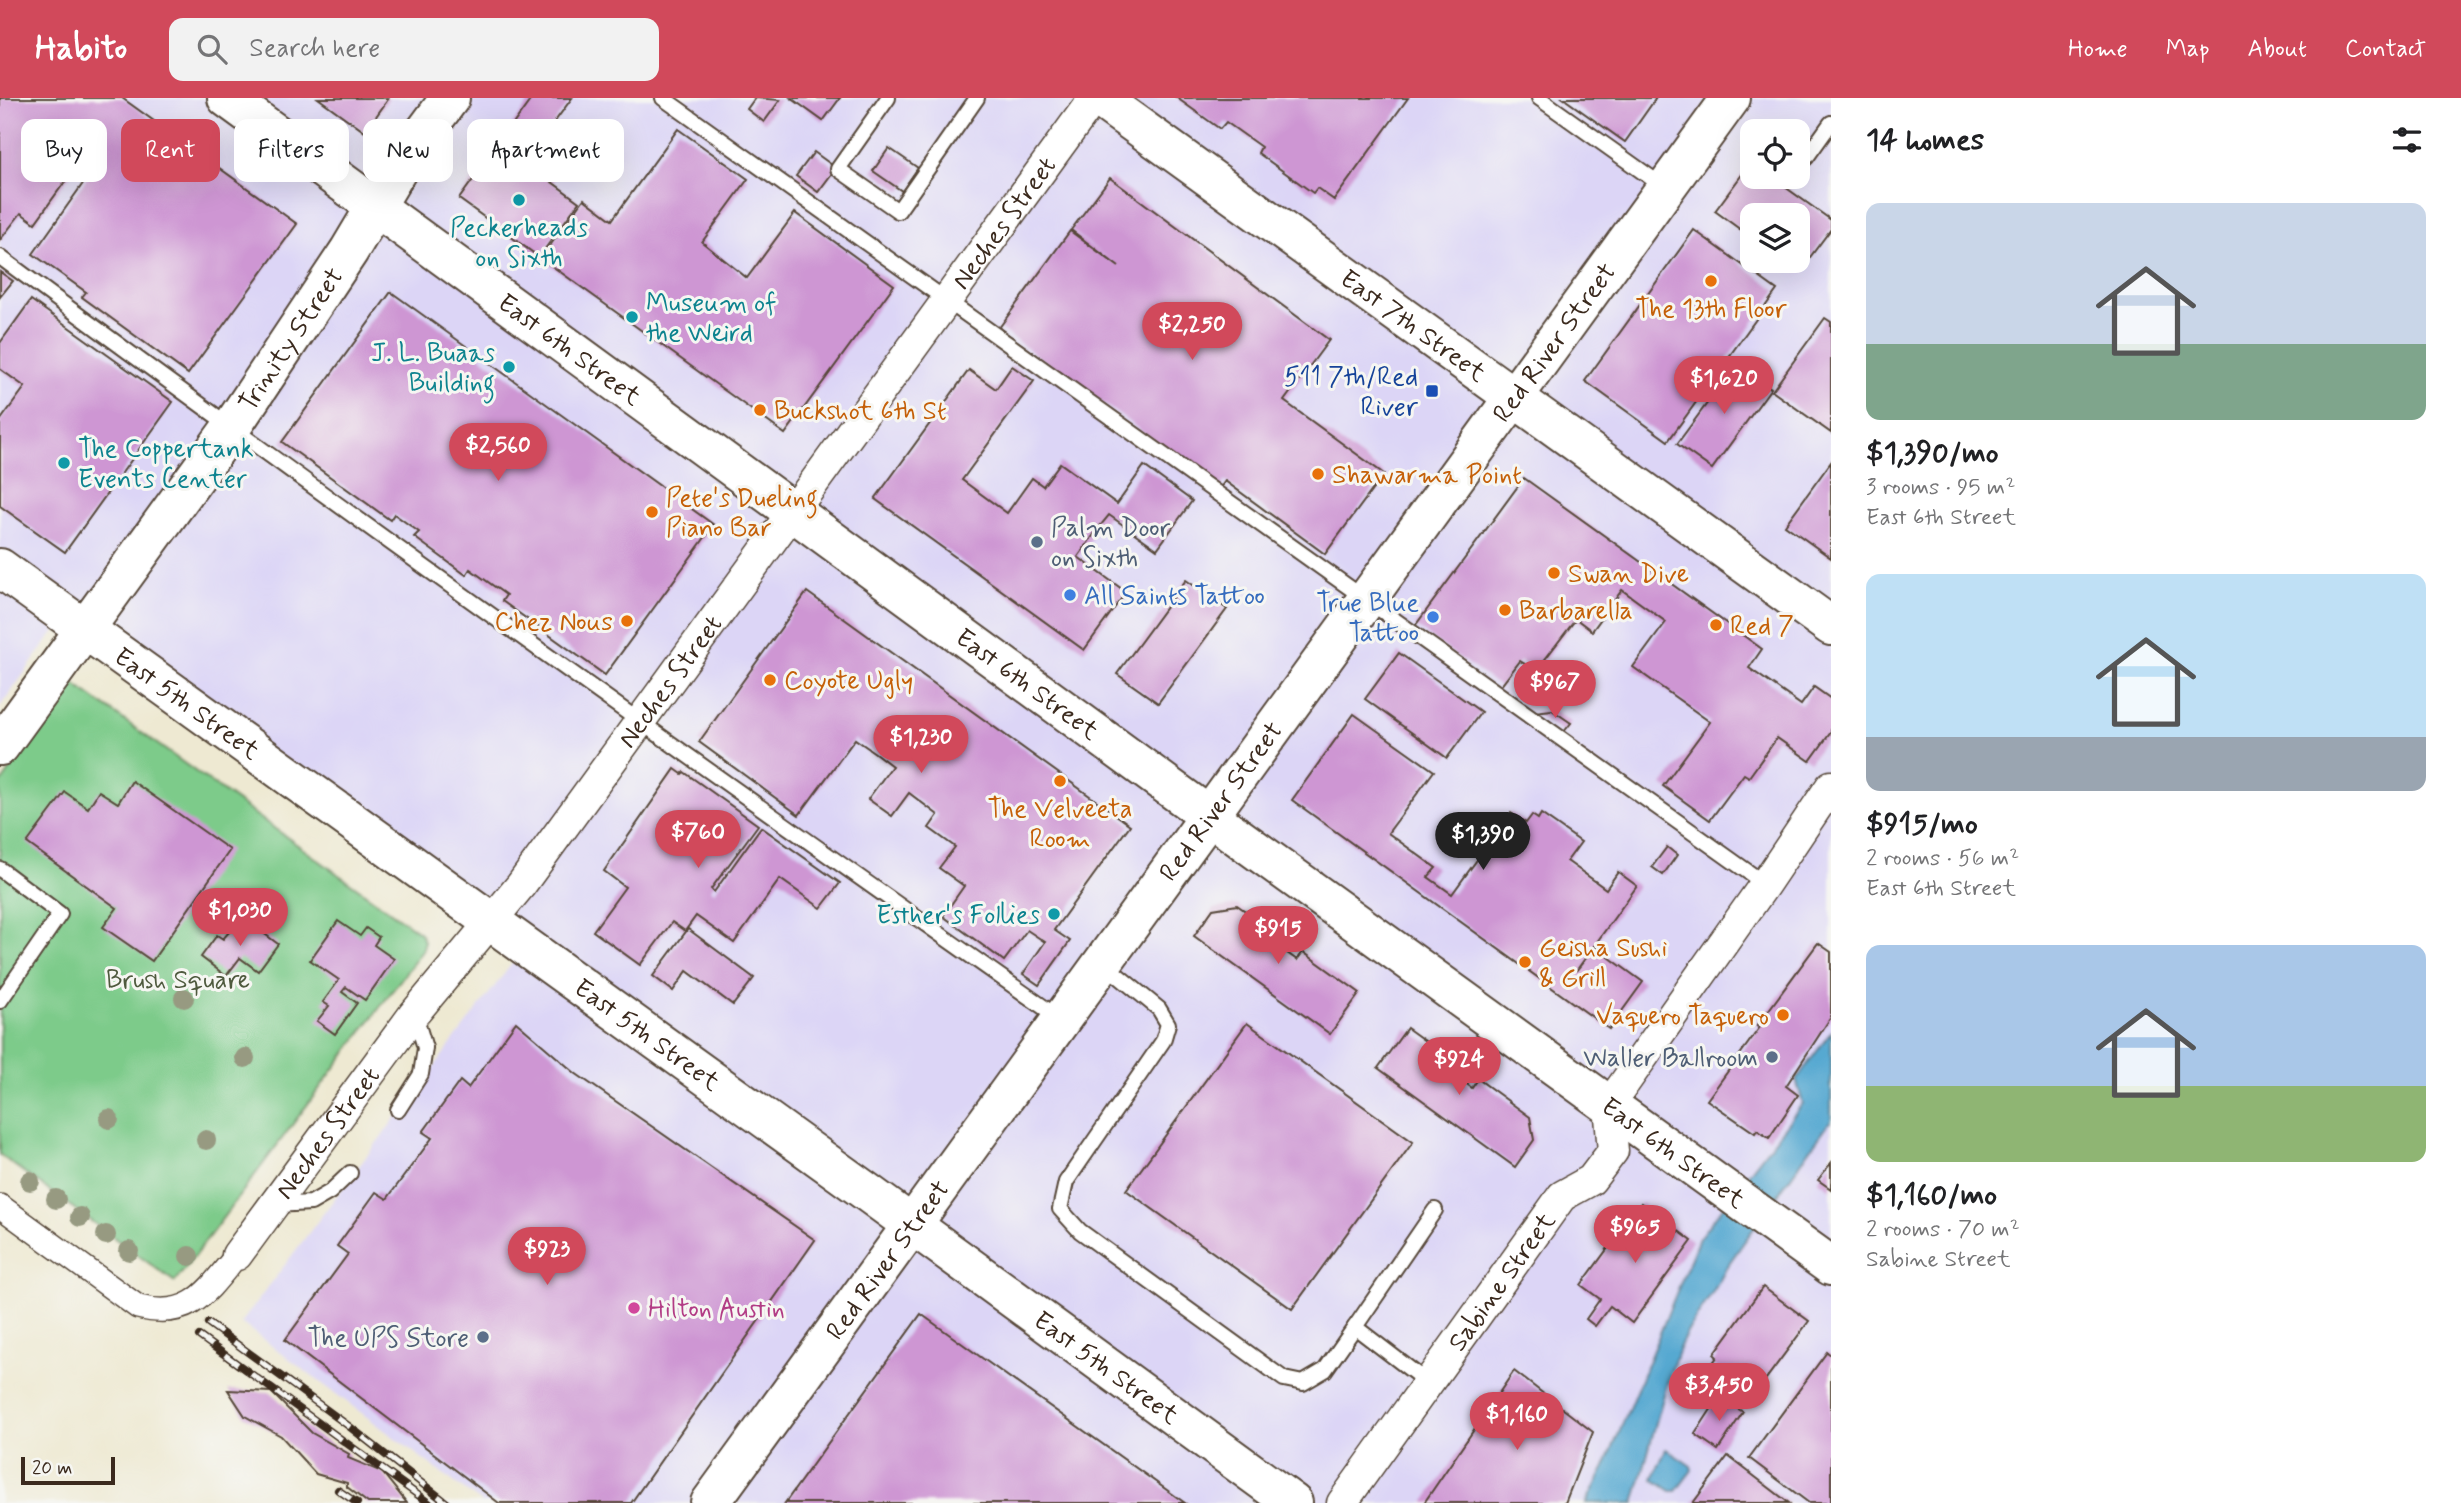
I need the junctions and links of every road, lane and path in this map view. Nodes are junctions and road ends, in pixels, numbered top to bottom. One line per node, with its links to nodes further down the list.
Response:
1 (227, 98): 12 (main road, East 6th Street)
2 (450, 98): 12 (main road, Trinity Street)
3 (663, 98): 14 (lane)
4 (888, 98): 5 (lane)
5 (977, 98)
6 (1096, 98): 14 (street, Neches Street); 15 (main road, East 7th Street)
7 (1539, 98): 11 (lane)
8 (1731, 98): 11 (main road, Red River Street)
9 (1831, 122): 10 (lane)
10 (1810, 152)
11 (1665, 188): 15 (main road, Red River Street)
12 (376, 206): 16 (main road, Trinity Street); 17 (main road, East 6th Street)
13 (0, 257): 16 (lane)
14 (946, 301): 17 (street, Neches Street); 19 (lane)
15 (1514, 397): 19 (main road, Red River Street); 20 (main road, East 7th Street)
16 (231, 428): 21 (main road, Trinity Street); 22 (lane)
17 (794, 510): 22 (street, Neches Street); 25 (main road, East 6th Street)
18 (0, 568): 21 (main road, East 5th Street)
19 (1366, 600): 25 (main road, Red River Street); 27 (lane)
20 (1831, 626)
21 (85, 629): 23 (main road, Trinity Street); 28 (main road, East 5th Street)
22 (640, 723): 28 (street, Neches Street); 32 (lane)
23 (0, 746)
24 (1831, 786): 27 (street)
25 (1209, 816): 29 (main road, Red River Street); 33 (main road, East 6th Street)
26 (0, 869): 30 (lane)
27 (1765, 884): 33 (street)
28 (491, 923): 31 (street, Neches Street); 39 (main road, East 5th Street)
29 (1103, 963): 32 (main road, Red River Street); 42 (lane)
30 (0, 1002)
31 (414, 1014): 34 (lane); 36 (street, Neches Street)
32 (1061, 1020): 39 (main road, Red River Street)
33 (1609, 1105): 41 (main road, East 6th Street); 43 (street, Sabine Street)
34 (398, 1110)
35 (350, 1173): 36 (lane)
36 (276, 1205): 40 (street, Neches Street)
37 (0, 1206): 40 (street)
38 (1435, 1210): 42 (lane)
39 (911, 1226): 44 (main road, Red River Street); 45 (main road, East 5th Street)
40 (237, 1255)
41 (1820, 1258)
42 (1355, 1327): 43 (lane)
43 (1429, 1383): 46 (street, Sabine Street)
44 (710, 1503)
45 (1293, 1503)
46 (1342, 1503)

